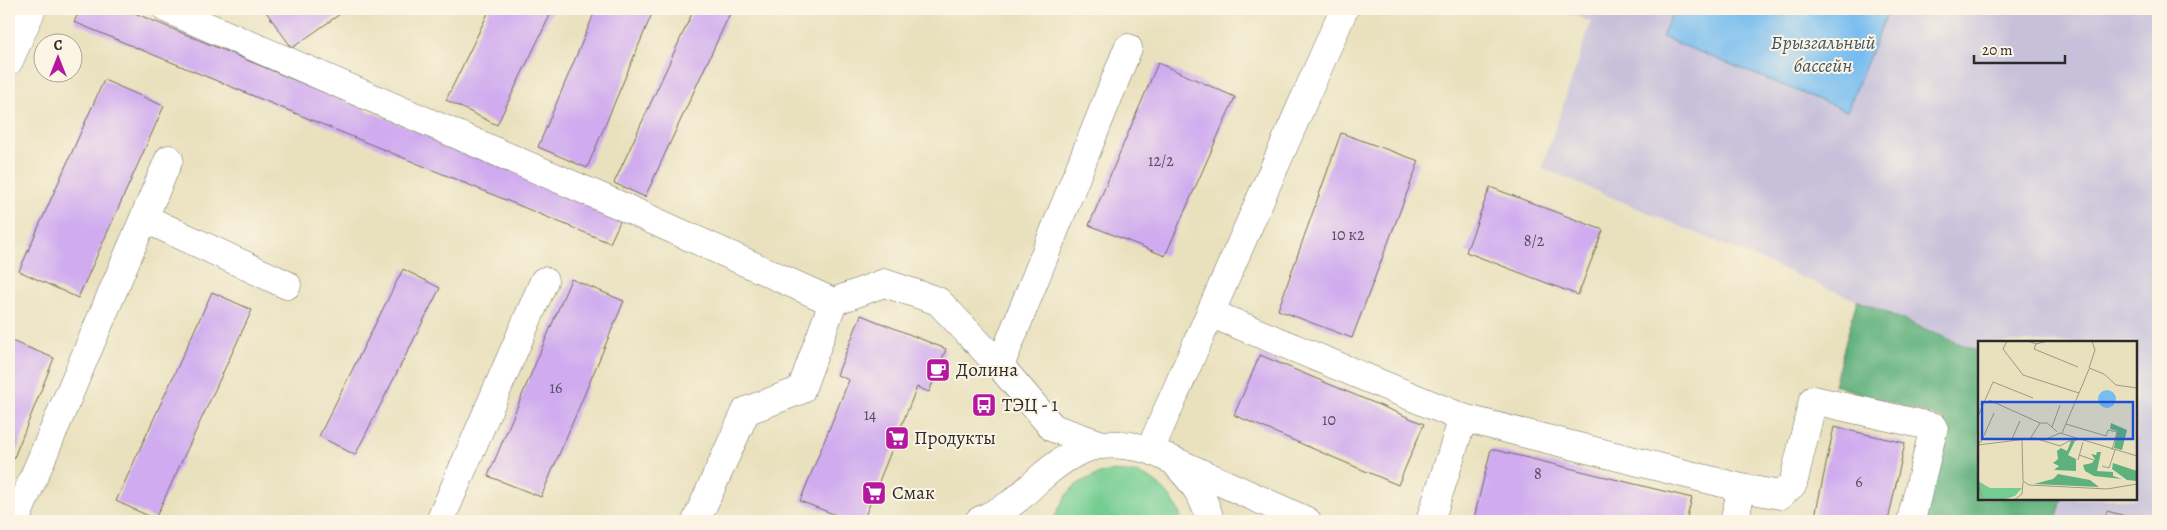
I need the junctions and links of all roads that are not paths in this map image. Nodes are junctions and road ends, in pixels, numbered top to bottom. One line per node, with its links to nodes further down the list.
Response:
1 (32, 9): 5 (street)
2 (167, 9): 10 (street)
3 (1344, 9): 11 (street)
4 (1128, 48): 12 (street)
5 (9, 61)
6 (169, 159): 7 (street)
7 (144, 218): 9 (street); 18 (street)
8 (544, 281): 19 (street)
9 (287, 285)
10 (833, 302): 12 (street); 20 (street)
11 (1210, 314): 13 (street); 15 (street)
12 (1000, 366): 14 (street)
13 (1463, 418): 17 (street); 25 (street)
14 (1099, 444): 15 (street); 16 (street)
15 (1161, 456): 23 (street); 24 (street)
16 (1050, 470): 21 (street); 22 (street)
17 (1742, 488): 26 (street); 27 (street)
18 (15, 521)
19 (440, 521)
20 (696, 521)
21 (979, 521)
22 (1021, 521)
23 (1210, 521)
24 (1307, 521)
25 (1430, 521)
26 (1734, 521)
27 (1912, 521)

